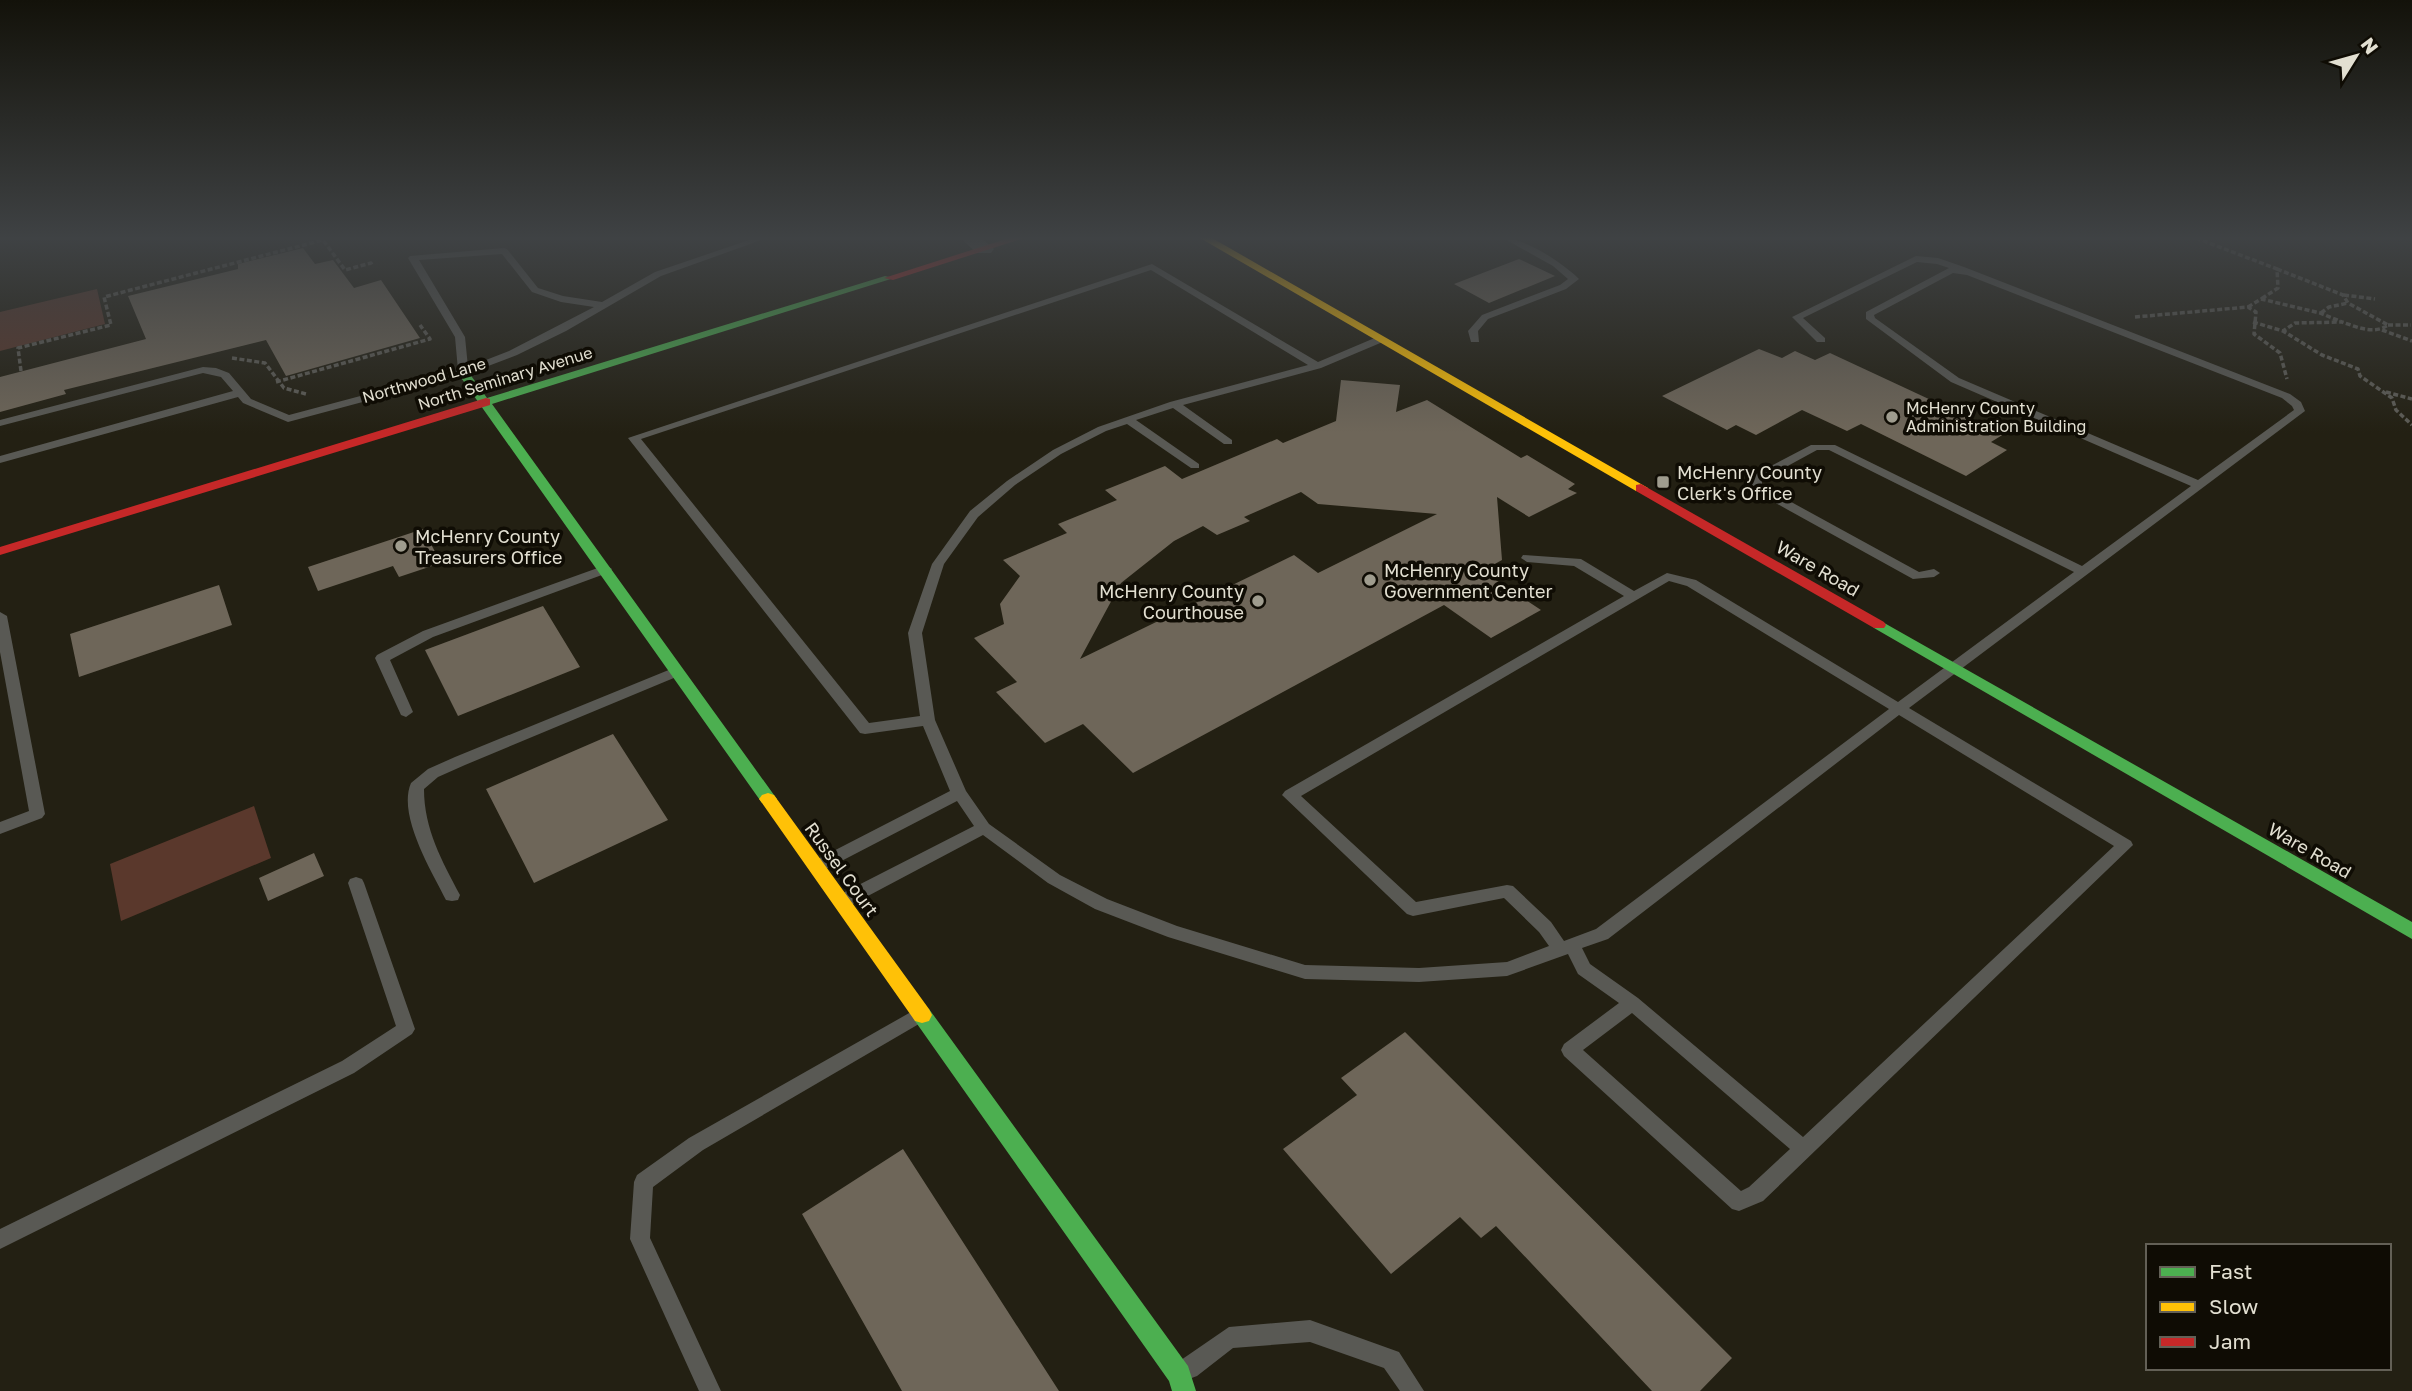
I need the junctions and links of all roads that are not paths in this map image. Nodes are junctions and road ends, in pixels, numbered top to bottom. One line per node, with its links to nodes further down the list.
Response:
1 (440, 303): 17 (lane)
2 (589, 303): 12 (lane)
3 (608, 303): 12 (lane, Northwood Lane)
4 (792, 303): 19 (street, North Seminary Avenue)
5 (1043, 303): 38 (lane)
6 (1212, 303): 16 (lane)
7 (1318, 303): 13 (street, Ware Road)
8 (1522, 303): 14 (lane)
9 (1826, 303): 15 (lane)
10 (1890, 303): 26 (lane)
11 (2048, 303): 26 (lane)
12 (604, 305): 17 (lane, Northwood Lane)
13 (1381, 339): 16 (lane); 34 (street, Ware Road)
14 (1475, 340)
15 (1821, 340)
16 (1317, 366): 20 (lane)
17 (463, 372): 18 (lane, Northwood Lane); 19 (street, Russel Court)
18 (239, 393): 22 (lane, Northwood Lane); 24 (lane)
19 (486, 402): 27 (street, North Seminary Avenue); 29 (street, Russel Court)
20 (1174, 404): 21 (lane); 23 (lane)
21 (1129, 419): 25 (lane); 38 (lane)
22 (0, 423)
23 (1228, 442)
24 (0, 460)
25 (1195, 467)
26 (2199, 485): 30 (lane)
27 (0, 551)
28 (1527, 558): 32 (lane)
29 (606, 569): 35 (street, Russel Court); 37 (lane)
30 (2082, 571): 31 (lane); 34 (lane)
31 (1934, 573)
32 (1633, 596): 36 (lane); 47 (lane)
33 (0, 616): 40 (lane)
34 (1953, 667): 36 (lane); 46 (street, Ware Road)
35 (678, 671): 42 (street, Russel Court); 44 (lane)
36 (1899, 709): 47 (lane); 50 (lane)
37 (406, 712)
38 (928, 720): 39 (lane)
39 (959, 793): 41 (lane); 42 (lane)
40 (0, 828)
41 (984, 828): 45 (lane); 47 (lane)
42 (817, 867): 45 (street, Russel Court)
43 (356, 883): 51 (lane)
44 (452, 895)
45 (842, 901): 49 (street, Russel Court)
46 (2412, 931)
47 (1566, 947): 48 (lane)
48 (1632, 1003): 50 (lane); 50 (lane)
49 (922, 1014): 52 (street, Russel Court); 53 (lane)
50 (1802, 1148)
51 (0, 1239)
52 (1182, 1383): 54 (lane)
53 (710, 1391)
54 (1413, 1391)

